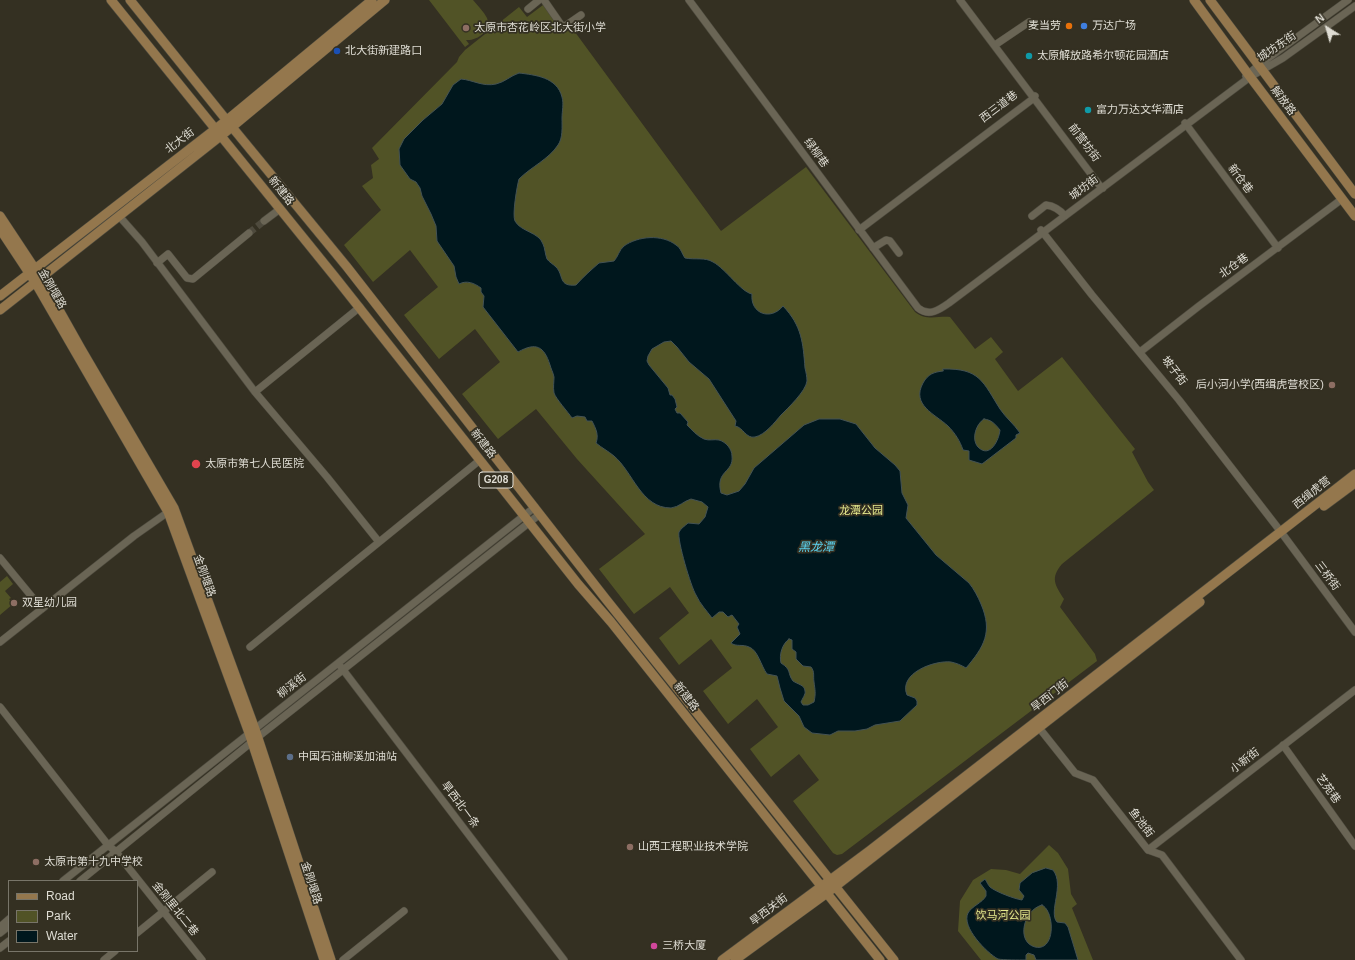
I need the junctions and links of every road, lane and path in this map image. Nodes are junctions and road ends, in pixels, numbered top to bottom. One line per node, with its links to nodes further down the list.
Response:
1 (111, 0): 23 (main road, 新建路 / G208)
2 (130, 0): 21 (main road, 新建路 / G208)
3 (385, 0): 21 (main road)
4 (539, 0): 14 (street)
5 (544, 0): 15 (street)
6 (960, 0): 17 (street, 前营坊街)
7 (964, 0): 17 (street, 前营坊街)
8 (1194, 0): 19 (main road, 解放路)
9 (1210, 0): 18 (main road, 解放路)
10 (1348, 0): 18 (street, 城坊东街)
11 (693, 1): 34 (street, 绿柳巷)
12 (367, 2): 21 (main road, 北大街)
13 (1355, 6): 18 (street, 城坊东街)
14 (528, 9)
15 (581, 15)
16 (1029, 22): 17 (street)
17 (996, 45): 20 (street, 前营坊街)
18 (1261, 68): 19 (street, 城坊东街); 25 (main road, 解放路)
19 (1249, 76): 22 (street, 城坊街); 26 (main road, 解放路)
20 (1034, 97): 24 (street, 前营坊街); 34 (street, 西三道巷)
21 (229, 124): 23 (main road, 北大街); 54 (main road, 新建路 / G208)
22 (1186, 124): 24 (street, 城坊街); 39 (street, 新仓巷)
23 (218, 132): 27 (main road, 新建路 / G208); 30 (main road, 北大街); 42 (main road, 北大街)
24 (1102, 186): 28 (street, 城坊街)
25 (1354, 191)
26 (1342, 199): 32 (main road, 解放路); 39 (street, 北仓巷)
27 (280, 209): 33 (street); 45 (main road, 新建路 / G208)
28 (1064, 215): 31 (street); 36 (street, 城坊街)
29 (0, 216): 42 (main road)
30 (119, 216): 41 (street); 43 (main road, 北大街)
31 (1032, 216)
32 (1355, 216)
33 (264, 221)
34 (860, 228): 38 (street, 绿柳巷)
35 (0, 229): 42 (main road, 金刚堰路)
36 (1043, 230): 47 (street, 城坊街); 48 (street, 坡子街)
37 (249, 233): 41 (street)
38 (874, 247): 40 (street); 47 (street, 绿柳巷)
39 (1278, 248): 48 (street, 北仓巷)
40 (899, 254)
41 (157, 263): 49 (street)
42 (32, 270): 43 (main road, 金刚堰路); 44 (main road, 北大街)
43 (38, 280): 46 (main road, 北大街); 53 (main road, 金刚堰路)
44 (0, 296)
45 (360, 307): 49 (street); 50 (main road, 新建路 / G208)
46 (0, 310)
47 (928, 311)
48 (1142, 351): 56 (street, 坡子街)
49 (255, 392): 57 (street)
50 (480, 460): 55 (main road, 新建路 / G208); 57 (street)
51 (1355, 474): 56 (main road, 西缉虎营)
52 (1355, 483): 56 (main road, 西缉虎营)
53 (171, 510): 59 (street); 69 (main road, 金刚堰路)
54 (538, 510): 55 (street, 柳溪街); 78 (main road, 新建路 / G208)
55 (526, 519): 64 (street, 柳溪街); 65 (street, 柳溪街); 79 (main road, 新建路 / G208)
56 (1284, 533): 60 (street, 三桥街); 61 (street, 三桥街); 68 (main road, 旱西门街)
57 (379, 542): 63 (street)
58 (0, 558): 59 (street)
59 (42, 609): 62 (street)
60 (1355, 627)
61 (1355, 632)
62 (0, 642)
63 (250, 647)
64 (339, 664): 65 (street, 旱西北一条); 69 (street, 柳溪街)
65 (343, 670): 69 (street, 柳溪街); 97 (street, 旱西北一条)
66 (1355, 690): 70 (street, 小新街)
67 (0, 707): 71 (street, 金刚里北二巷)
68 (1037, 725): 73 (street, 鱼池街); 78 (main road, 旱西门街)
69 (254, 735): 71 (street, 柳溪街); 74 (street, 柳溪街); 94 (main road, 金刚堰路); 95 (main road)
70 (1283, 745): 72 (street, 艺苑巷); 73 (street, 小新街)
71 (108, 845): 74 (street, 金刚里北二巷); 76 (street, 柳溪街)
72 (1355, 846)
73 (1148, 850): 102 (street, 鱼池街)
74 (116, 852): 77 (street, 柳溪街); 81 (street, 金刚里北二巷)
75 (212, 872): 81 (street)
76 (64, 880)
77 (81, 880)
78 (833, 883): 79 (main road, 旱西关街); 101 (main road, 新建路 / G208)
79 (824, 889): 98 (main road, 旱西关街); 99 (main road, 旱西关街); 100 (main road, 新建路 / G208)
80 (404, 911): 96 (street)
81 (164, 912): 86 (street); 93 (street, 金刚里北二巷)
82 (8, 920): 83 (street)
83 (0, 927)
84 (8, 927): 85 (street)
85 (0, 933)
86 (138, 933)
87 (8, 937): 89 (street)
88 (8, 942): 90 (street)
89 (0, 943)
90 (0, 948)
91 (114, 952): 92 (street)
92 (104, 960)
93 (202, 960)
94 (324, 960)
95 (331, 960)
96 (343, 960)
97 (564, 960)
98 (722, 960)
99 (735, 960)
100 (880, 960)
101 (894, 960)
102 (1241, 960)

